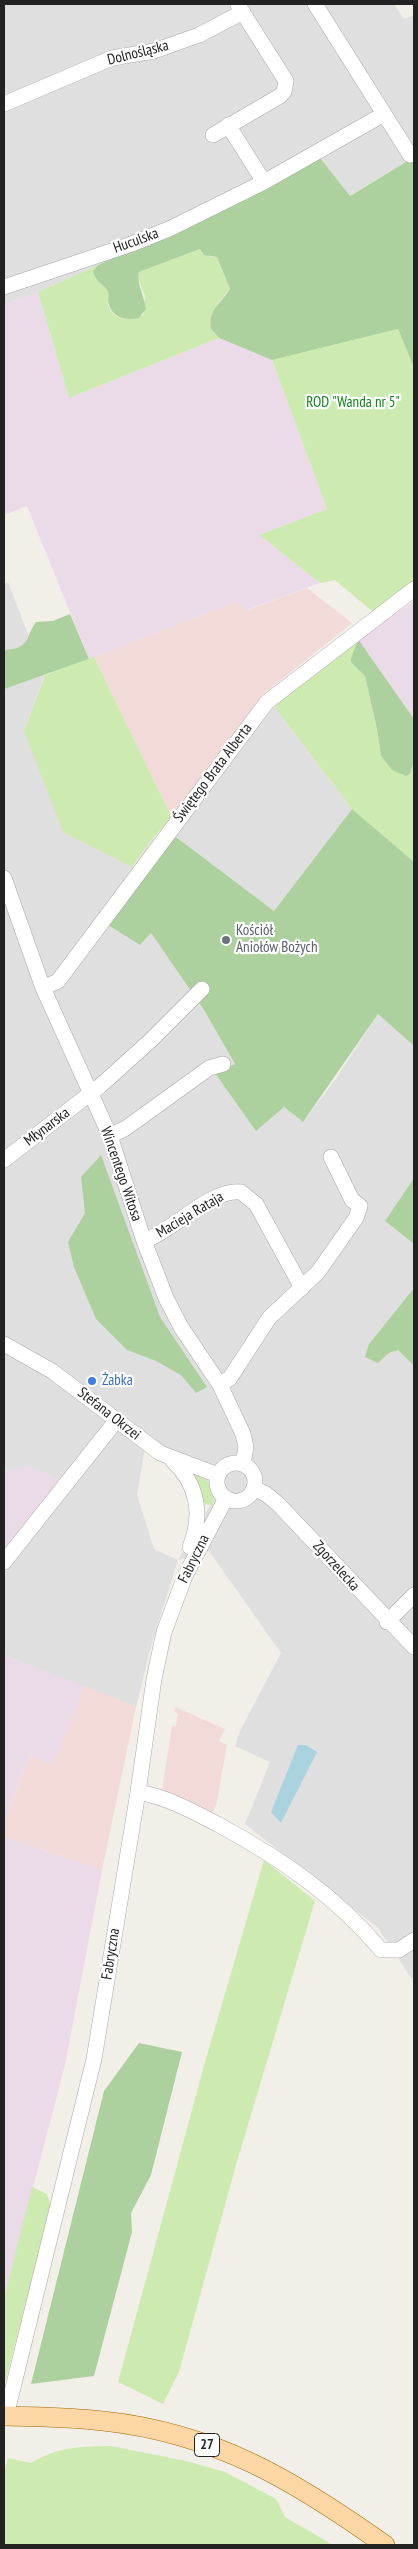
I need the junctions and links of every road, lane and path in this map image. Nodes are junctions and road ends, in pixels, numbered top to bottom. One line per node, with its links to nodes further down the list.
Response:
1 (315, 4): 4 (street)
2 (240, 8): 3 (street, Dolnośląska); 5 (street)
3 (4, 104)
4 (384, 114): 7 (street); 8 (street, Huculska)
5 (228, 125): 6 (street); 8 (street)
6 (213, 135)
7 (410, 155)
8 (264, 182): 9 (street, Huculska)
9 (4, 287)
10 (414, 589): 13 (street, Świętego Brata Alberta)
11 (4, 878): 12 (street, Wincentego Witosa)
12 (8, 902): 13 (street, Wincentego Witosa)
13 (43, 988): 16 (street, Wincentego Witosa)
14 (202, 989): 16 (street, Młynarska)
15 (224, 1064): 17 (street)
16 (90, 1094): 17 (street, Wincentego Witosa); 19 (street, Młynarska)
17 (110, 1136): 20 (street, Wincentego Witosa)
18 (331, 1157): 21 (street)
19 (4, 1160)
20 (144, 1240): 21 (street, Macieja Rataja); 23 (street, Wincentego Witosa)
21 (302, 1288): 23 (street)
22 (4, 1344): 24 (street, Stefana Okrzei)
23 (220, 1385): 26 (street, Wincentego Witosa)
24 (116, 1421): 25 (street, Stefana Okrzei); 30 (street)
25 (169, 1457): 27 (street, Stefana Okrzei); 31 (street)
26 (243, 1464): 27 (street); 28 (street)
27 (218, 1475): 29 (street)
28 (254, 1488): 29 (street); 33 (street, Zgorzelecka)
29 (226, 1498): 31 (street, Fabryczna)
30 (4, 1562)
31 (183, 1580): 35 (street, Fabryczna)
32 (414, 1595): 33 (street)
33 (387, 1622): 34 (street, Zgorzelecka)
34 (414, 1647)
35 (138, 1792): 36 (street); 37 (street, Fabryczna)
36 (414, 1940)
37 (5, 2416): 38 (main road, 27)
38 (385, 2545)

